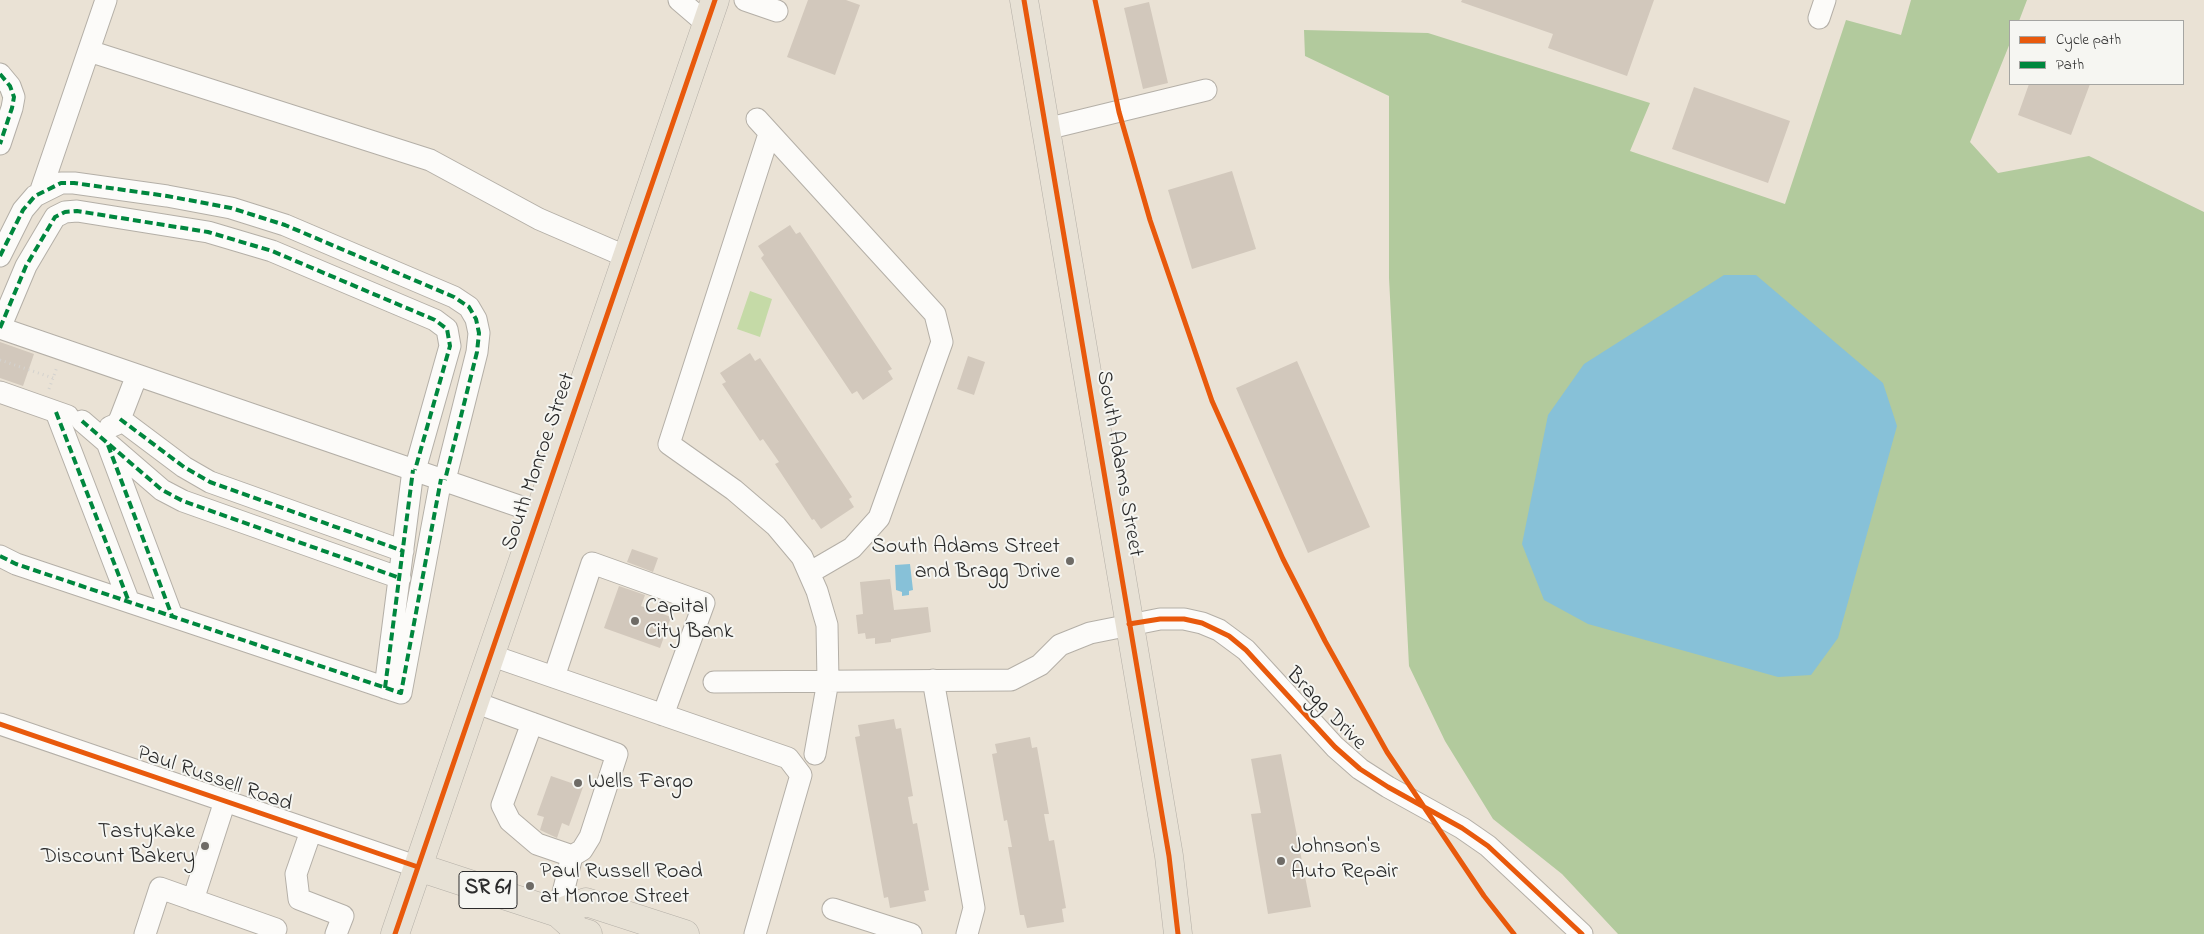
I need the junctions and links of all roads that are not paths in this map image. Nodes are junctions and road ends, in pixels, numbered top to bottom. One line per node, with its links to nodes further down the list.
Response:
1 (106, 0): 7 (street)
2 (679, 0): 6 (street)
3 (745, 0): 5 (street)
4 (1024, 0): 10 (main road, South Adams Street)
5 (777, 10)
6 (711, 12): 14 (main road, South Monroe Street)
7 (89, 50): 12 (street); 14 (street)
8 (0, 74): 11 (street)
9 (1206, 90): 10 (street)
10 (1046, 129): 31 (main road, South Adams Street)
11 (0, 144)
12 (40, 193): 13 (street); 23 (street)
13 (0, 256)
14 (627, 257): 24 (main road, South Monroe Street)
15 (0, 328): 16 (street); 22 (street)
16 (137, 375): 19 (street); 22 (street)
17 (0, 392): 18 (street)
18 (50, 409): 20 (street); 29 (street)
19 (120, 419): 20 (street); 25 (street)
20 (82, 421): 21 (street)
21 (107, 443): 28 (street); 30 (street)
22 (414, 470): 23 (street); 25 (street)
23 (443, 480): 24 (street); 37 (street)
24 (539, 513): 32 (main road, South Monroe Street)
25 (403, 551): 28 (street)
26 (0, 556): 29 (street)
27 (809, 573): 27 (street); 35 (street)
28 (400, 578): 37 (street)
29 (129, 602): 30 (street)
30 (172, 616): 37 (street)
31 (1129, 624): 34 (street, Bragg Drive); 59 (main road, South Adams Street); 60 (street, Bragg Drive)
32 (490, 655): 33 (street); 38 (main road, South Monroe Street)
33 (554, 677): 39 (street); 39 (street)
34 (934, 680): 35 (street, Bragg Drive); 58 (street)
35 (828, 681): 36 (street, Bragg Drive); 42 (street)
36 (714, 682)
37 (385, 688)
38 (474, 702): 40 (street); 46 (main road, South Monroe Street)
39 (663, 715): 56 (street)
40 (532, 723): 45 (street); 45 (street)
41 (0, 724): 43 (street, Paul Russell Road)
42 (815, 754)
43 (225, 801): 44 (street, Paul Russell Road); 47 (street)
44 (310, 830): 46 (street, Paul Russell Road); 52 (street)
45 (572, 856): 49 (street)
46 (418, 867): 49 (main road, Paul Russell Road / SR 61); 53 (main road, South Monroe Street)
47 (193, 900): 50 (street); 51 (street)
48 (833, 909): 57 (street)
49 (558, 913): 54 (main road, Paul Russell Road / SR 61); 55 (main road)
50 (276, 929)
51 (145, 934)
52 (336, 934)
53 (395, 934)
54 (588, 934)
55 (685, 934)
56 (756, 934)
57 (910, 934)
58 (967, 934)
59 (1178, 934)
60 (1582, 934)

